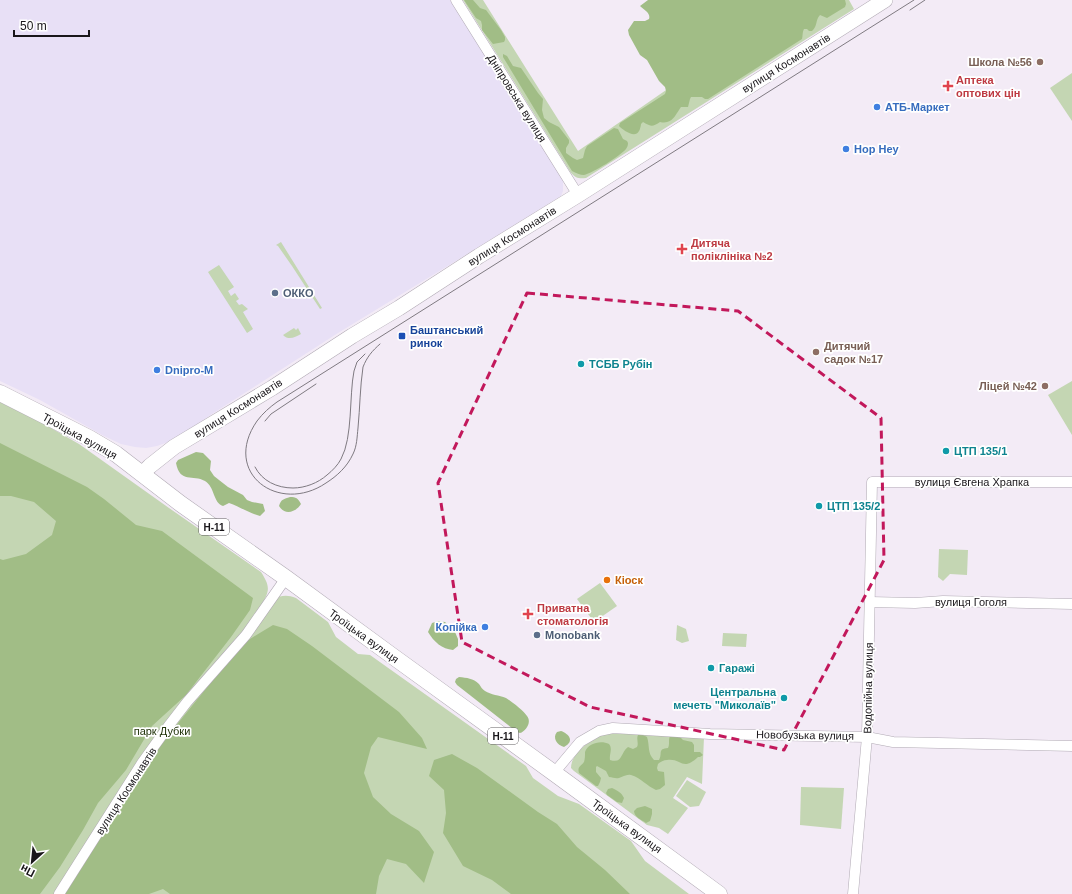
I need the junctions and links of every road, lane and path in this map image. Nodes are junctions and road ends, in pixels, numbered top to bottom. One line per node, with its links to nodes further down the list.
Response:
1 (456, 0): 3 (street, Дніпровська вулиця)
2 (885, 0): 3 (main road, вулиця Космонавтів)
3 (578, 195): 5 (main road, вулиця Космонавтів)
4 (0, 393): 5 (main road, Троїцька вулиця / Н-11)
5 (142, 474): 8 (main road, Троїцька вулиця / Н-11)
6 (872, 482): 7 (street, вулиця Євгена Храпка); 9 (street, Водопійна вулиця)
7 (1072, 482)
8 (286, 578): 13 (main road, Троїцька вулиця / Н-11); 14 (street, вулиця Космонавтів)
9 (870, 602): 10 (street, вулиця Гоголя); 11 (street, Водопійна вулиця)
10 (1072, 604)
11 (867, 737): 12 (street, Новобузька вулиця); 13 (street, Новобузька вулиця); 16 (street, Водопійна вулиця)
12 (1072, 746)
13 (554, 773): 15 (main road, Троїцька вулиця / Н-11)
14 (59, 894)
15 (719, 894)
16 (852, 894)

